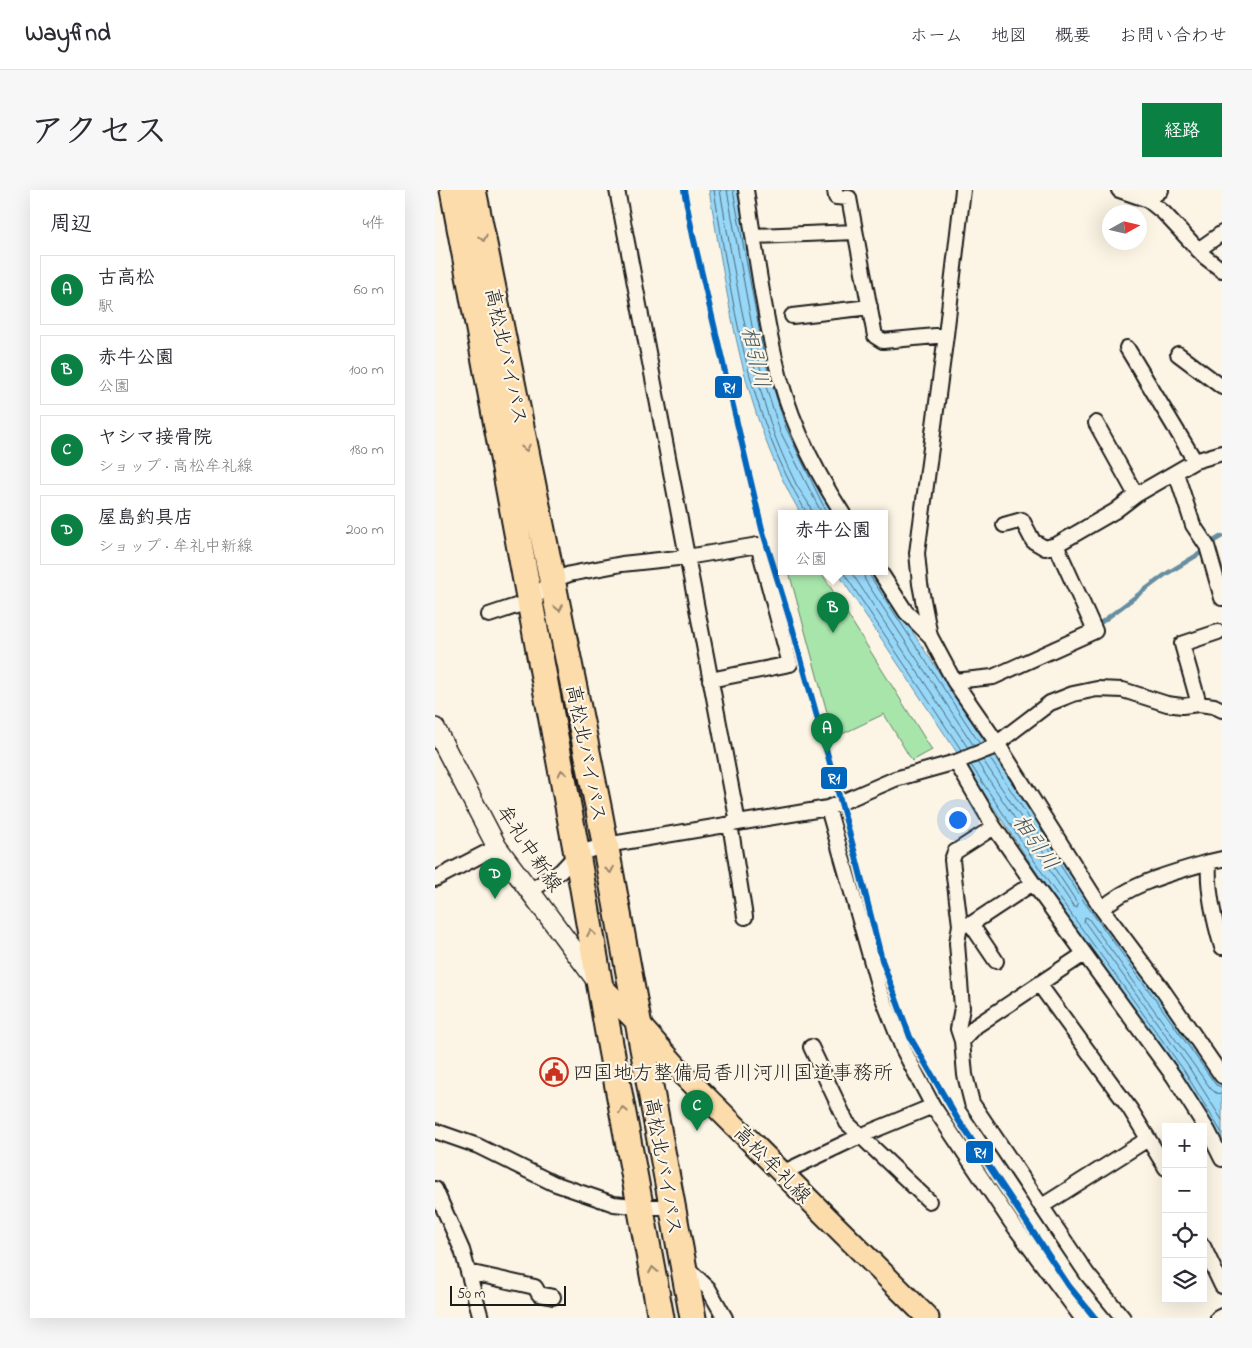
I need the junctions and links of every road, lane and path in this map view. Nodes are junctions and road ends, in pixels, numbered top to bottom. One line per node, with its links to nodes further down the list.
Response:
1 (453, 190): 33 (highway, 高松北バイパス)
2 (473, 190): 31 (highway, 高松北バイパス, one-way to 31)
3 (617, 190): 29 (street)
4 (746, 190): 12 (street)
5 (835, 190): 10 (street)
6 (963, 190): 17 (street)
7 (1119, 190): 9 (street)
8 (1161, 190): 9 (street)
9 (1147, 195): 13 (street)
10 (855, 232): 12 (street); 15 (street)
11 (1222, 233): 13 (street)
12 (754, 236): 26 (street)
13 (1198, 250): 14 (street)
14 (1222, 270)
15 (870, 307): 16 (street); 17 (street)
16 (792, 316)
17 (946, 335): 36 (street)
18 (1127, 348): 23 (street)
19 (1178, 354): 20 (street)
20 (1222, 387)
21 (1096, 423): 25 (street)
22 (1222, 453): 23 (street)
23 (1195, 461): 24 (street)
24 (1176, 473): 25 (street); 32 (street)
25 (1136, 495): 28 (street)
26 (841, 510)
27 (1004, 525): 28 (street)
28 (1055, 544): 38 (street)
29 (687, 557): 31 (street); 37 (street); 37 (street)
30 (882, 575): 36 (street)
31 (553, 580): 33 (street); 47 (highway, 高松北バイパス, one-way to 47)
32 (1222, 598)
33 (531, 601): 34 (street); 49 (highway, 高松北バイパス, one-way to 33)
34 (489, 616)
35 (1218, 632): 39 (street)
36 (930, 636): 38 (street)
37 (710, 680): 45 (street)
38 (954, 681): 42 (street)
39 (1199, 704): 40 (street); 42 (street)
40 (1219, 704)
41 (435, 728): 48 (main road, 牟礼中新線)
42 (994, 745): 43 (street); 54 (street)
43 (959, 761): 44 (street); 46 (street)
44 (828, 808): 45 (street); 66 (street)
45 (734, 824): 47 (street); 55 (street)
46 (994, 827): 52 (street); 56 (street)
47 (606, 845): 49 (street); 62 (highway, 高松北バイパス, one-way to 62)
48 (497, 847): 51 (street); 53 (main road, 牟礼中新線)
49 (577, 854): 53 (street); 61 (highway, 高松北バイパス, one-way to 49)
50 (1215, 861): 54 (street); 57 (street)
51 (435, 879)
52 (1033, 883): 56 (street); 58 (street)
53 (530, 891): 61 (main road, 牟礼中新線)
54 (1102, 909): 65 (street)
55 (745, 917)
56 (965, 924): 59 (street); 63 (street)
57 (1222, 947)
58 (1084, 954): 60 (street); 70 (street)
59 (996, 961)
60 (1039, 984): 63 (street); 69 (street)
61 (599, 985): 62 (main road, 高松牟礼線); 76 (highway, 高松北バイパス, one-way to 61)
62 (638, 1023): 72 (main road, 高松牟礼線); 77 (highway, 高松北バイパス)
63 (961, 1041): 75 (street)
64 (811, 1047): 68 (street)
65 (1222, 1076)
66 (933, 1106): 68 (street); 91 (street)
67 (435, 1131): 76 (street)
68 (861, 1136): 72 (street); 74 (street)
69 (1148, 1139): 71 (street); 75 (street)
70 (1222, 1159)
71 (1162, 1162)
72 (782, 1172): 90 (main road, 高松牟礼線)
73 (435, 1189): 78 (street)
74 (929, 1201)
75 (1042, 1206): 92 (street)
76 (642, 1207): 77 (street); 87 (highway, 高松北バイパス, one-way to 76)
77 (672, 1207): 81 (highway, 高松北バイパス)
78 (449, 1222): 79 (street); 82 (street)
79 (435, 1225)
80 (1207, 1254): 83 (street)
81 (682, 1263): 88 (highway, 高松北バイパス); 89 (street)
82 (468, 1272): 84 (street); 86 (street)
83 (1222, 1286)
84 (553, 1297)
85 (1222, 1316): 93 (street)
86 (481, 1318)
87 (661, 1318)
88 (693, 1318)
89 (725, 1318)
90 (928, 1318)
91 (1082, 1318)
92 (1123, 1318)
93 (1218, 1318)

